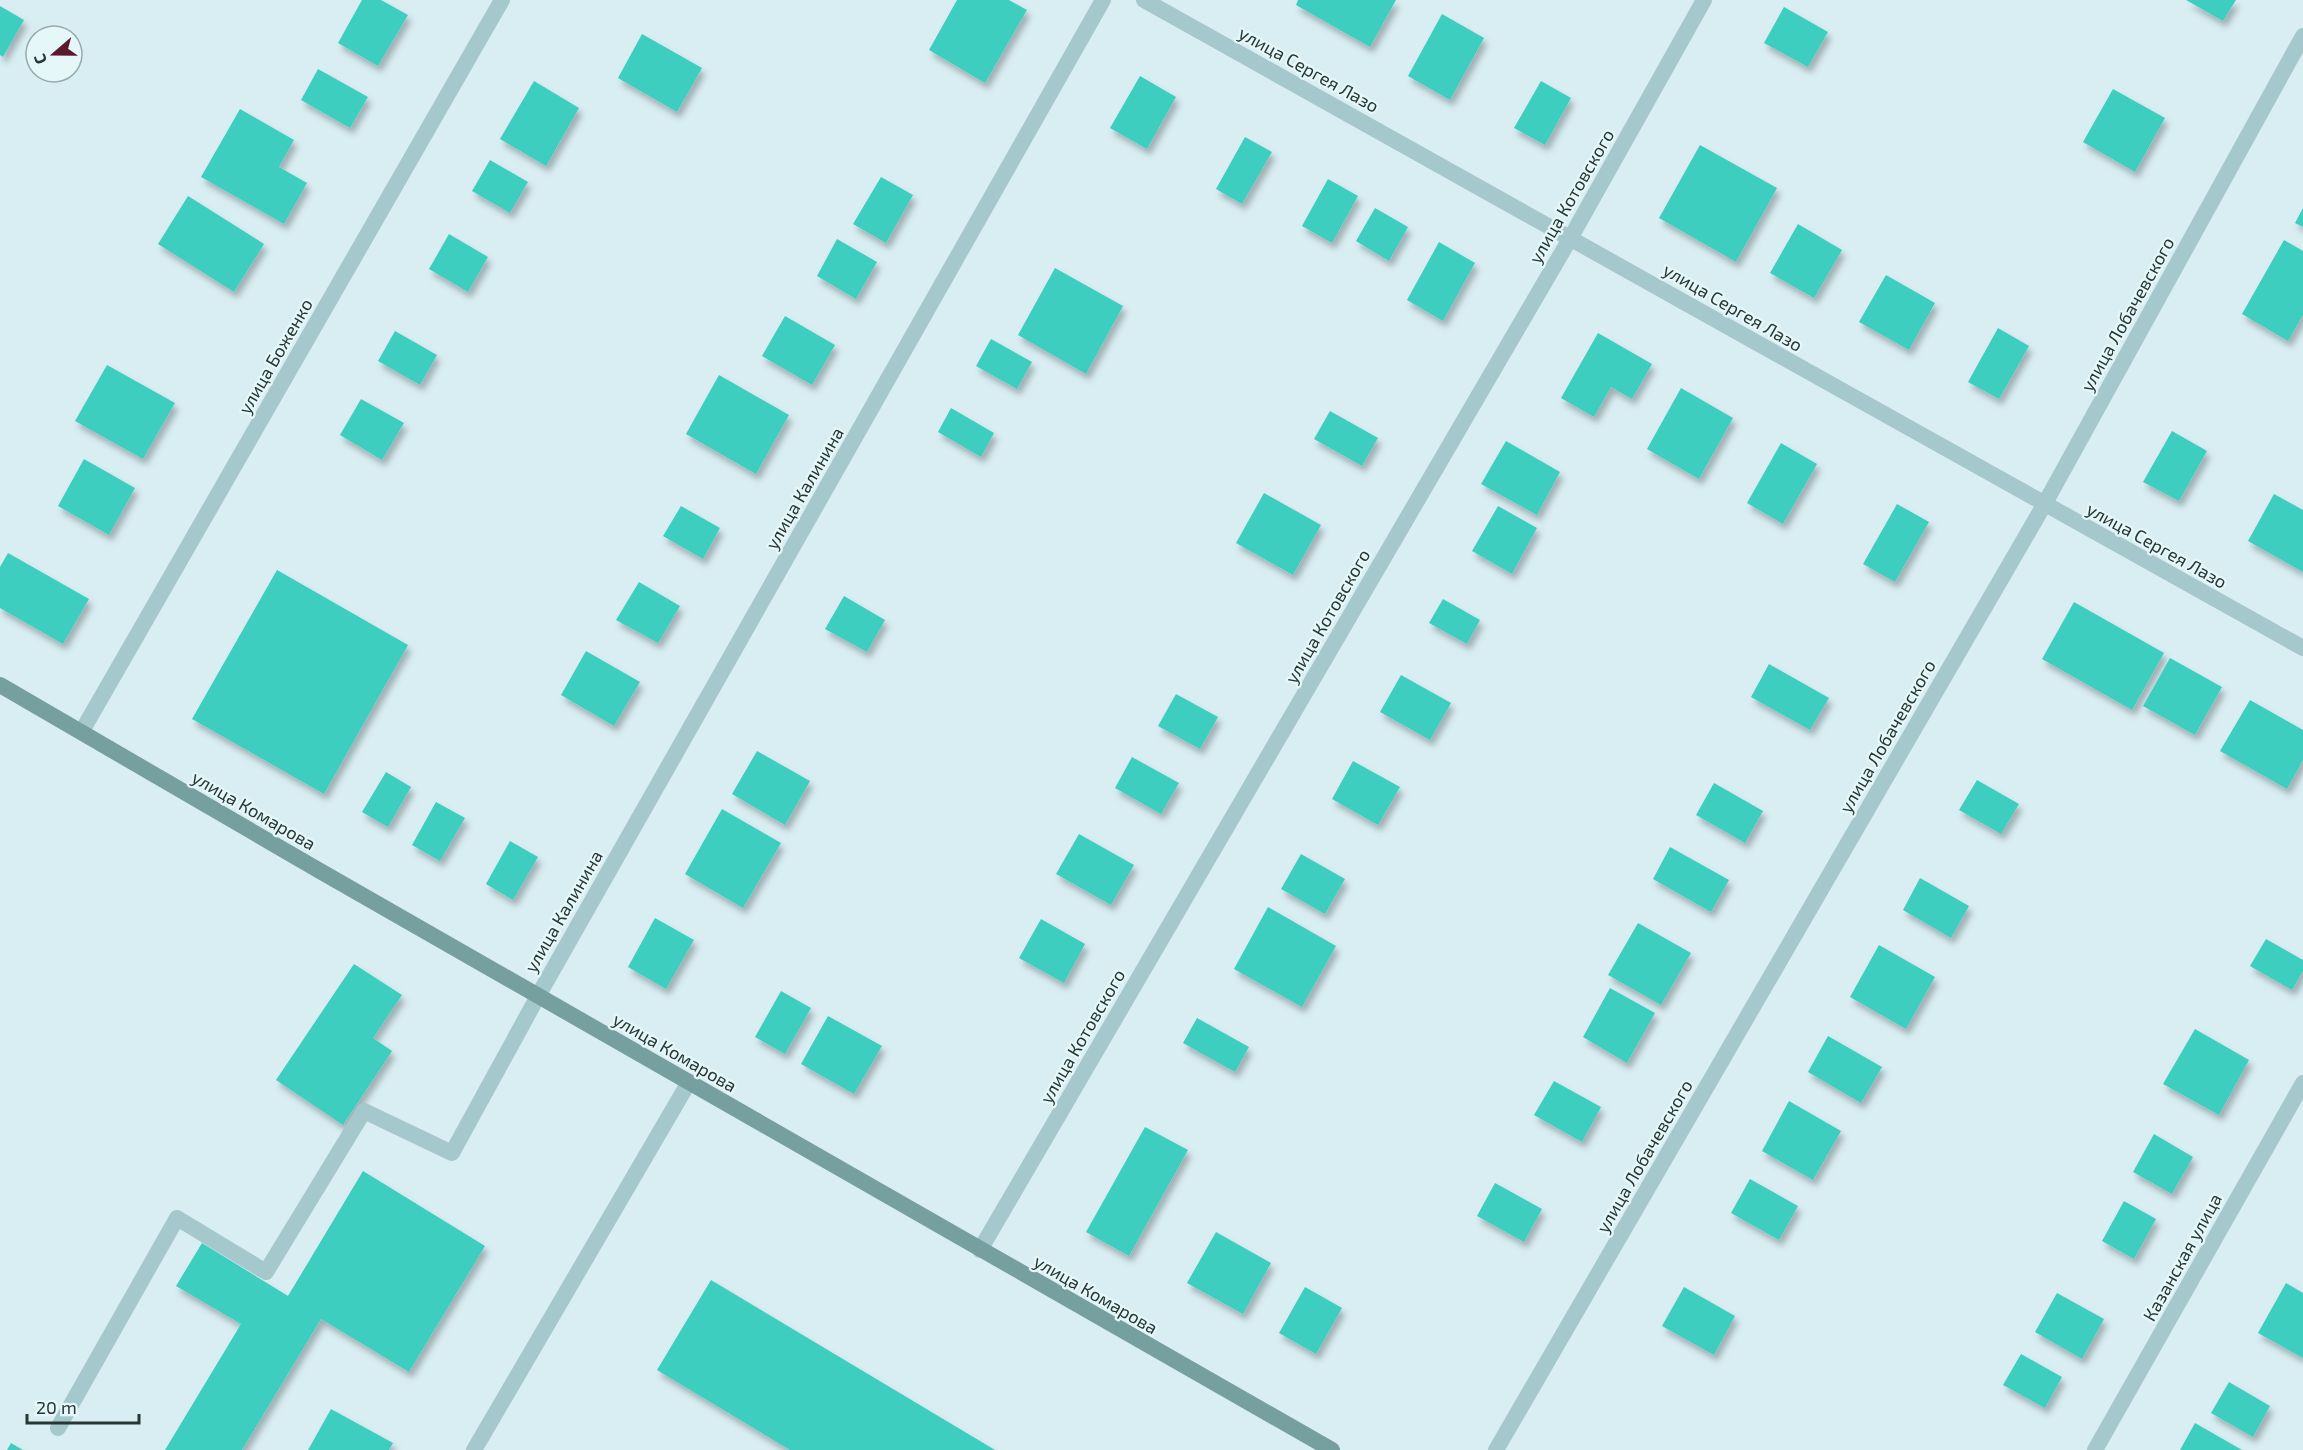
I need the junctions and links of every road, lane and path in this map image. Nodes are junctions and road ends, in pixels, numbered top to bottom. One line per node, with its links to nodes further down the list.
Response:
1 (502, 0): 10 (street, улица Боженко)
2 (1103, 0): 11 (street, улица Калинина)
3 (1144, 0): 6 (street, улица Сергея Лазо)
4 (1704, 0): 6 (street, улица Котовского)
5 (2303, 36): 7 (street, улица Лобачевского)
6 (1571, 237): 7 (street, улица Сергея Лазо); 14 (street, улица Котовского)
7 (2044, 505): 8 (street, улица Сергея Лазо); 18 (street, улица Лобачевского)
8 (2303, 648)
9 (0, 685): 10 (main road, улица Комарова)
10 (82, 731): 11 (main road, улица Комарова)
11 (538, 996): 12 (main road, улица Комарова); 15 (street, улица Калинина)
12 (689, 1082): 14 (main road, улица Комарова); 16 (street)
13 (2303, 1083): 19 (street, Казанская улица)
14 (980, 1250): 17 (main road, улица Комарова)
15 (58, 1428)
16 (474, 1450)
17 (1332, 1450)
18 (1496, 1450)
19 (2095, 1450)

